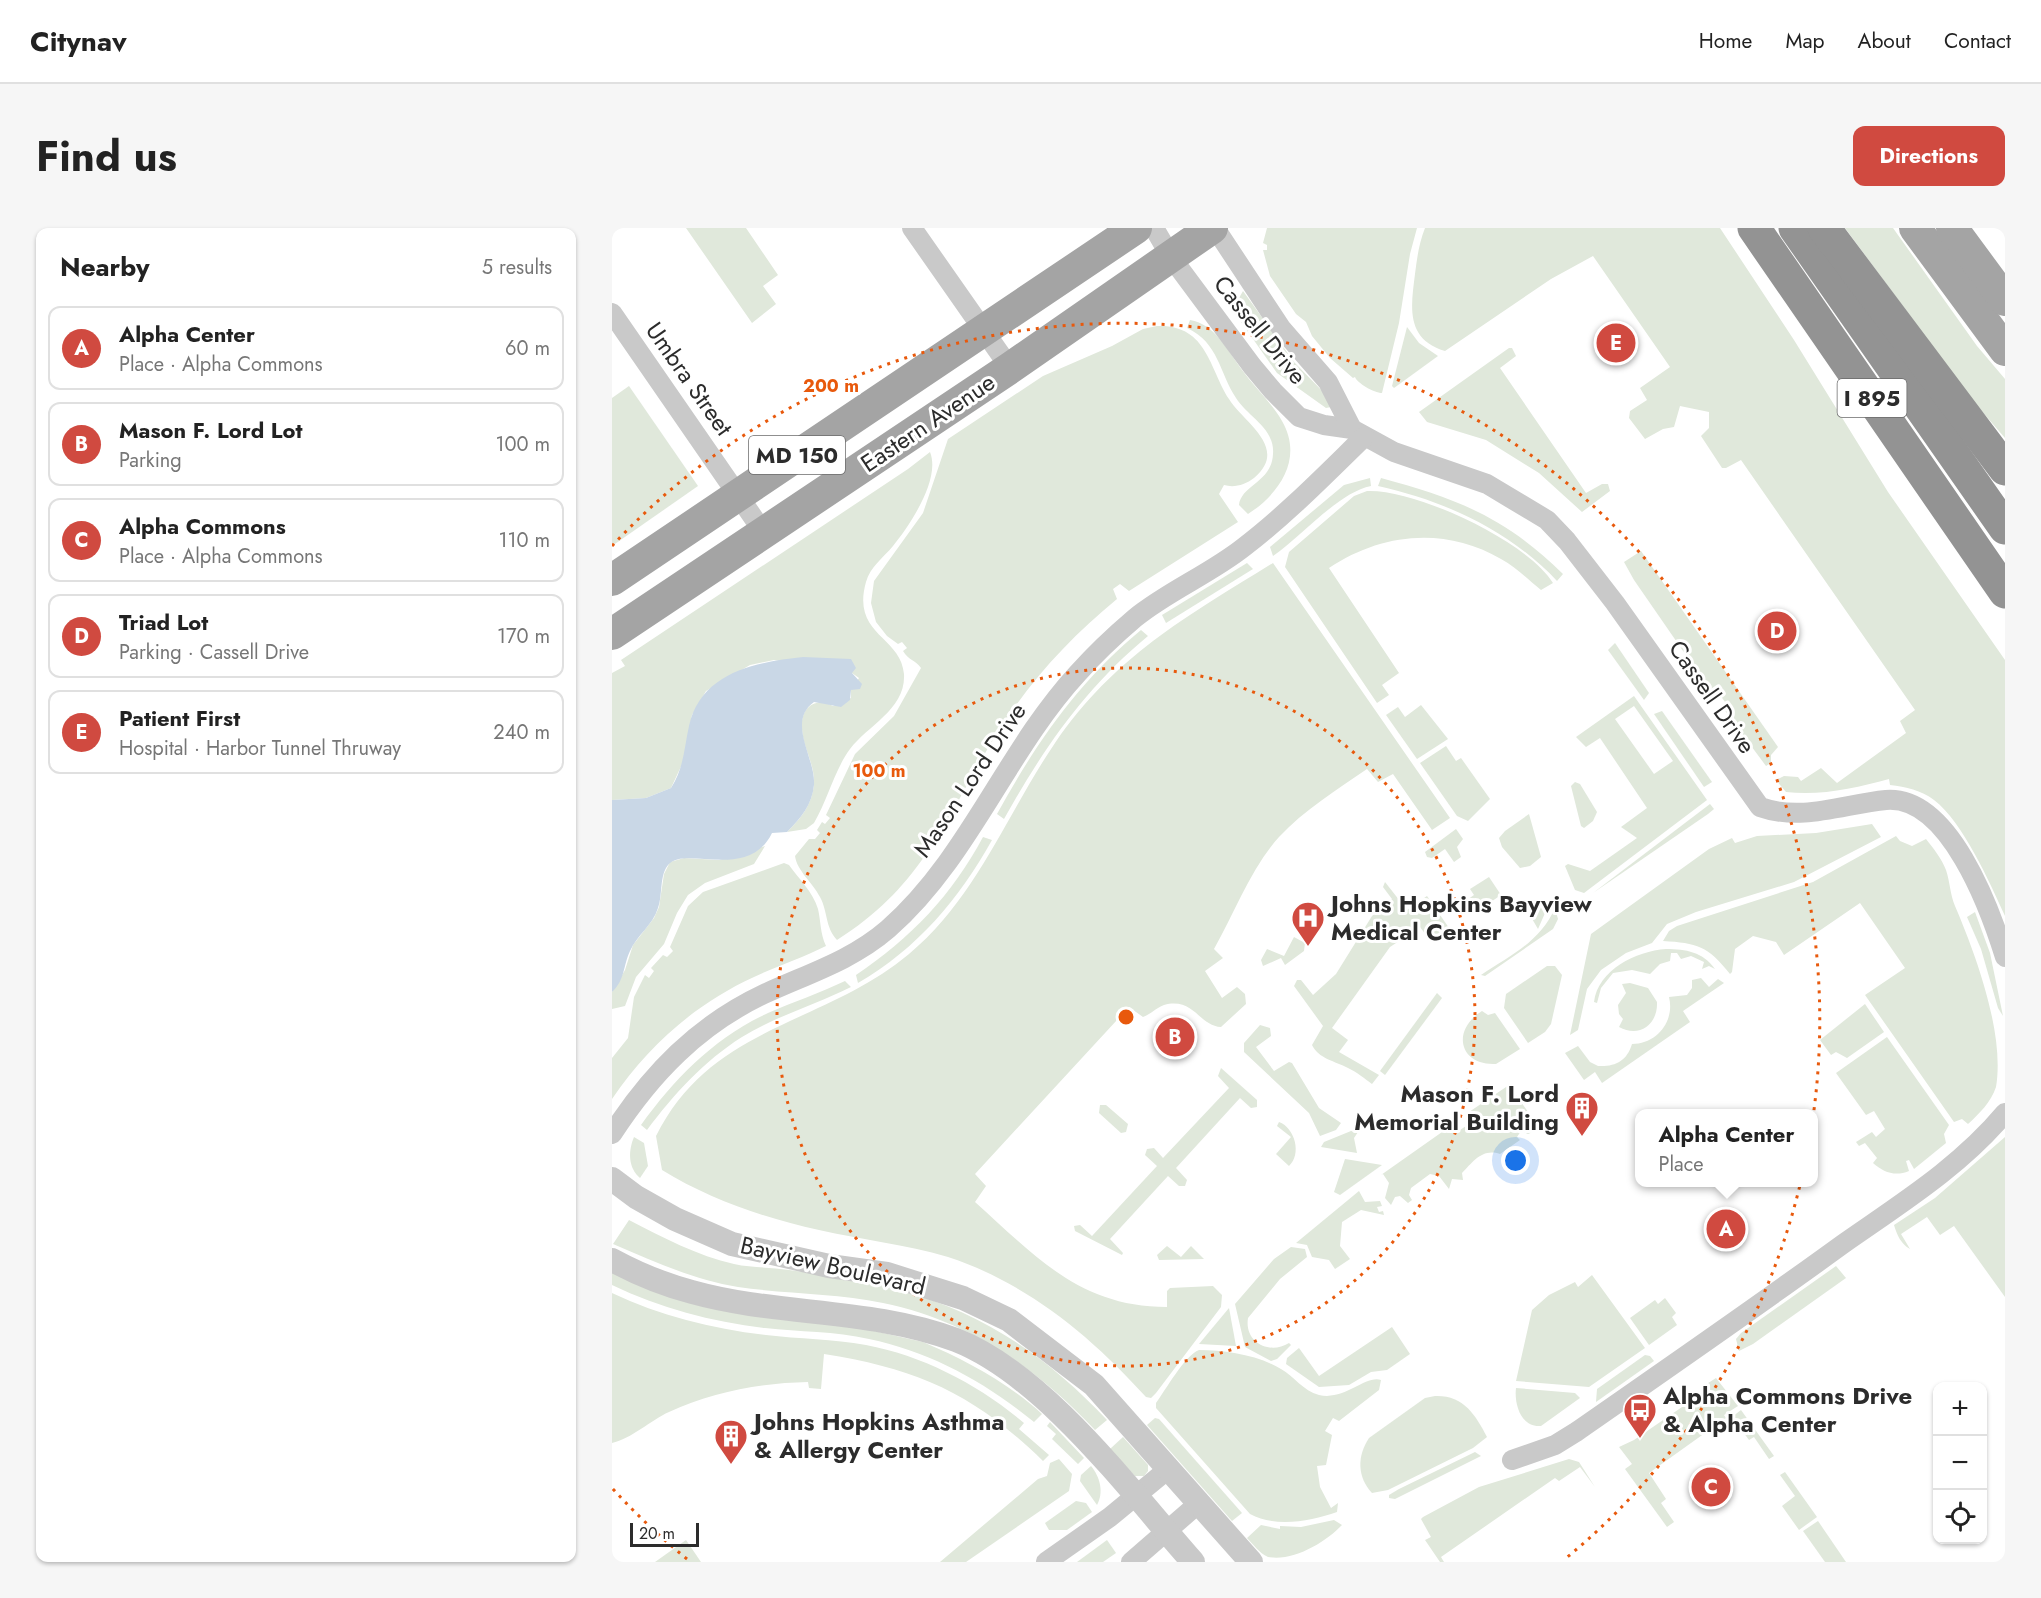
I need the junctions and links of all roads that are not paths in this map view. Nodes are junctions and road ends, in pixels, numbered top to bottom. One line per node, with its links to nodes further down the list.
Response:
1 (912, 228): 13 (street)
2 (1136, 228): 13 (main road, Eastern Avenue / MD 150)
3 (1154, 228): 10 (street, Cassell Drive)
4 (1213, 228): 10 (main road, Eastern Avenue / MD 150); 16 (street, Cassell Drive)
5 (1754, 228): 22 (highway, I 895)
6 (1795, 228): 19 (highway, I 895)
7 (1824, 228): 17 (highway)
8 (1915, 228): 14 (main road)
9 (1952, 228): 11 (main road)
10 (1171, 257): 15 (main road, Eastern Avenue / MD 150); 16 (street, Cassell Drive)
11 (2005, 300)
12 (612, 313): 18 (street, Umbra Street)
13 (982, 329): 15 (street); 18 (main road, Eastern Avenue / MD 150)
14 (2005, 350)
15 (1010, 368): 20 (main road, Eastern Avenue / MD 150)
16 (1358, 433): 24 (street, Cassell Drive); 26 (street, Mason Lord Drive)
17 (2005, 469)
18 (738, 495): 20 (street, Umbra Street); 21 (main road, Eastern Avenue / MD 150)
19 (2005, 528)
20 (764, 533): 23 (main road, Eastern Avenue / MD 150)
21 (612, 580)
22 (2005, 592)
23 (612, 634)
24 (2005, 957)
25 (2005, 1113): 29 (street)
26 (612, 1134)
27 (612, 1179): 30 (street, Bayview Boulevard)
28 (612, 1260): 31 (street, Bayview Boulevard)
29 (1512, 1460)
30 (1167, 1470): 31 (street); 32 (street, Bayview Boulevard)
31 (1135, 1497): 33 (street, Bayview Boulevard); 34 (street)
32 (1198, 1503): 33 (street); 37 (street, Bayview Boulevard)
33 (1166, 1531): 35 (street); 36 (street, Bayview Boulevard)
34 (1046, 1562)
35 (1131, 1562)
36 (1193, 1562)
37 (1251, 1562)

